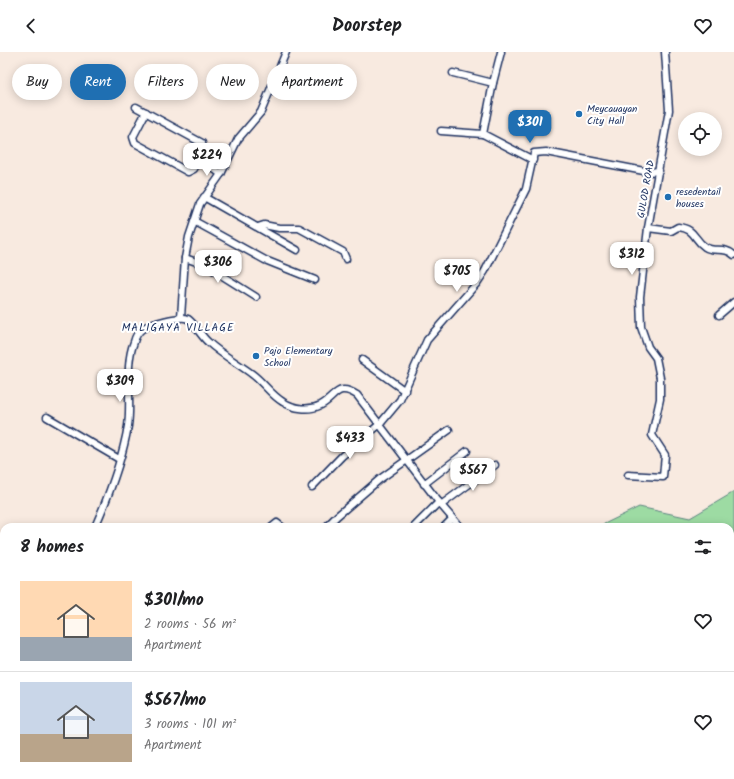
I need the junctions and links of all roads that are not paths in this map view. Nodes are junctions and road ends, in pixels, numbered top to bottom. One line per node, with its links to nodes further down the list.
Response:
1 (286, 52): 13 (street)
2 (501, 52): 5 (street)
3 (665, 52): 12 (street, GULOD ROAD)
4 (453, 73): 5 (street)
5 (493, 83): 9 (street)
6 (136, 107): 7 (street)
7 (146, 112): 10 (street); 10 (street)
8 (441, 131): 9 (street)
9 (483, 134): 11 (street)
10 (199, 158): 13 (street)
11 (533, 160): 12 (street); 28 (street)
12 (659, 171): 17 (street, GULOD ROAD)
13 (221, 174): 14 (street)
14 (204, 197): 15 (street); 16 (street)
15 (194, 221): 20 (street); 22 (street)
16 (258, 226): 18 (street); 21 (street)
17 (648, 228): 19 (street); 36 (street, GULOD ROAD)
18 (297, 250)
19 (734, 255)
20 (185, 258): 23 (street); 26 (street)
21 (346, 259)
22 (315, 280)
23 (256, 297)
24 (734, 302): 25 (street)
25 (719, 316)
26 (181, 317): 30 (street); 33 (street)
27 (362, 360): 28 (street)
28 (405, 392): 30 (street)
29 (47, 417): 33 (street)
30 (380, 424): 34 (street); 38 (street)
31 (449, 430): 34 (street)
32 (467, 451): 37 (street)
33 (120, 459): 41 (street)
34 (406, 461): 37 (street); 42 (street)
35 (495, 465): 39 (street)
36 (628, 475)
37 (424, 484): 39 (street)
38 (312, 487)
39 (440, 504): 40 (street); 43 (street)
40 (452, 519): 44 (street); 45 (street)
41 (97, 523)
42 (330, 523)
43 (419, 523)
44 (448, 523)
45 (456, 523)

